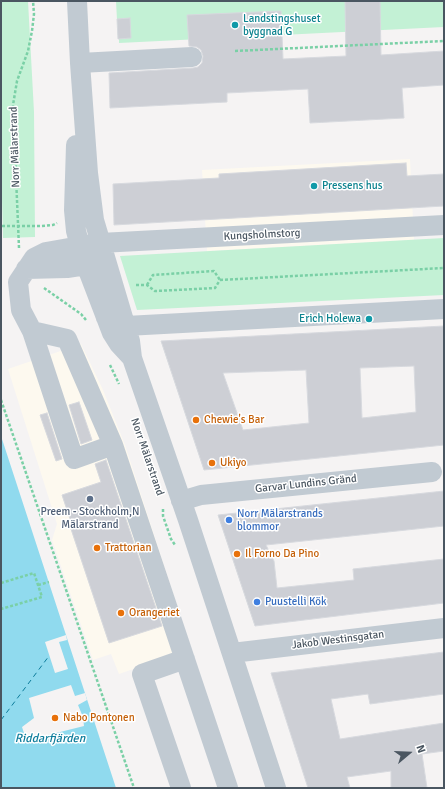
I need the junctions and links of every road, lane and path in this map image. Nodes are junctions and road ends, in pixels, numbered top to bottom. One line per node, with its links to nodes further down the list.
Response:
1 (33, 1): 10 (path, Norr Mälarstrand)
2 (78, 1): 6 (street, Norr Mälarstrand)
3 (444, 41): 4 (path)
4 (235, 51)
5 (192, 57): 6 (street)
6 (80, 63): 11 (street, Norr Mälarstrand); 12 (street, Norr Mälarstrand)
7 (61, 221): 10 (path)
8 (444, 225): 11 (street, Kungsholmstorg)
9 (2, 226): 10 (path)
10 (18, 226): 15 (path, Norr Mälarstrand)
11 (100, 243): 12 (street, Kungsholmstorg); 13 (street); 21 (street, Norr Mälarstrand)
12 (80, 246): 13 (street, Norr Mälarstrand); 15 (street, Kungsholmstorg)
13 (86, 265): 15 (street); 20 (street, Norr Mälarstrand)
14 (444, 268): 16 (path)
15 (26, 269): 20 (path, Norr Mälarstrand); 22 (street)
16 (220, 280): 18 (path); 18 (path)
17 (136, 285): 18 (path)
18 (147, 285)
19 (444, 309): 21 (street)
20 (97, 320): 21 (street); 23 (street, Norr Mälarstrand)
21 (126, 326): 23 (street, Norr Mälarstrand)
22 (32, 331): 27 (street); 27 (street)
23 (132, 358): 29 (street, Norr Mälarstrand)
24 (110, 363): 25 (path)
25 (122, 389)
26 (1, 400): 38 (path)
27 (113, 445): 37 (street)
28 (432, 472): 29 (street, Garvar Lundins Gränd)
29 (172, 503): 30 (path, Norr Mälarstrand); 36 (street, Norr Mälarstrand)
30 (178, 550)
31 (49, 582): 33 (path)
32 (1, 583): 33 (path)
33 (38, 585): 34 (path)
34 (1, 609)
35 (444, 628): 36 (street, Jakob Westinsgatan)
36 (232, 653): 41 (street, Norr Mälarstrand)
37 (185, 659): 39 (street); 40 (street)
38 (134, 788)
39 (181, 788)
40 (228, 788)
41 (276, 788)

